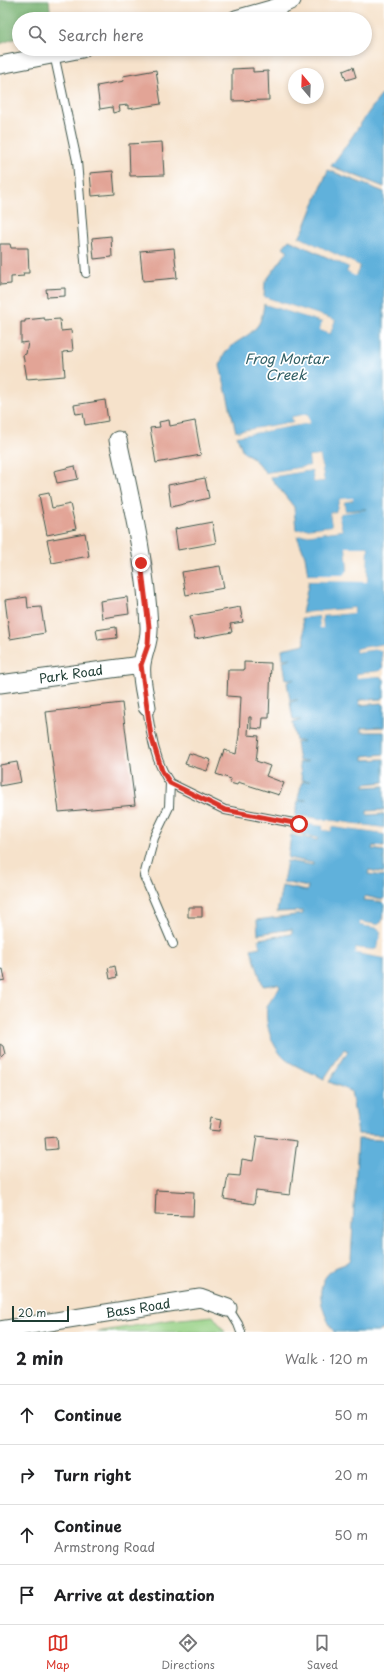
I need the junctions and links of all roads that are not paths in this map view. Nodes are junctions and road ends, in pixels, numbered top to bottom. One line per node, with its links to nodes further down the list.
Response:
1 (292, 0): 2 (street)
2 (261, 12)
3 (44, 56): 5 (street)
4 (54, 56): 6 (lane)
5 (0, 65)
6 (86, 273)
7 (118, 440): 8 (street)
8 (141, 665): 9 (street, Park Road); 10 (street)
9 (0, 684)
10 (147, 706): 11 (lane)
11 (170, 783): 12 (lane); 13 (lane)
12 (299, 824)
13 (173, 944)
14 (228, 1308): 15 (street, Bass Road); 16 (lane)
15 (0, 1330)
16 (241, 1332)

